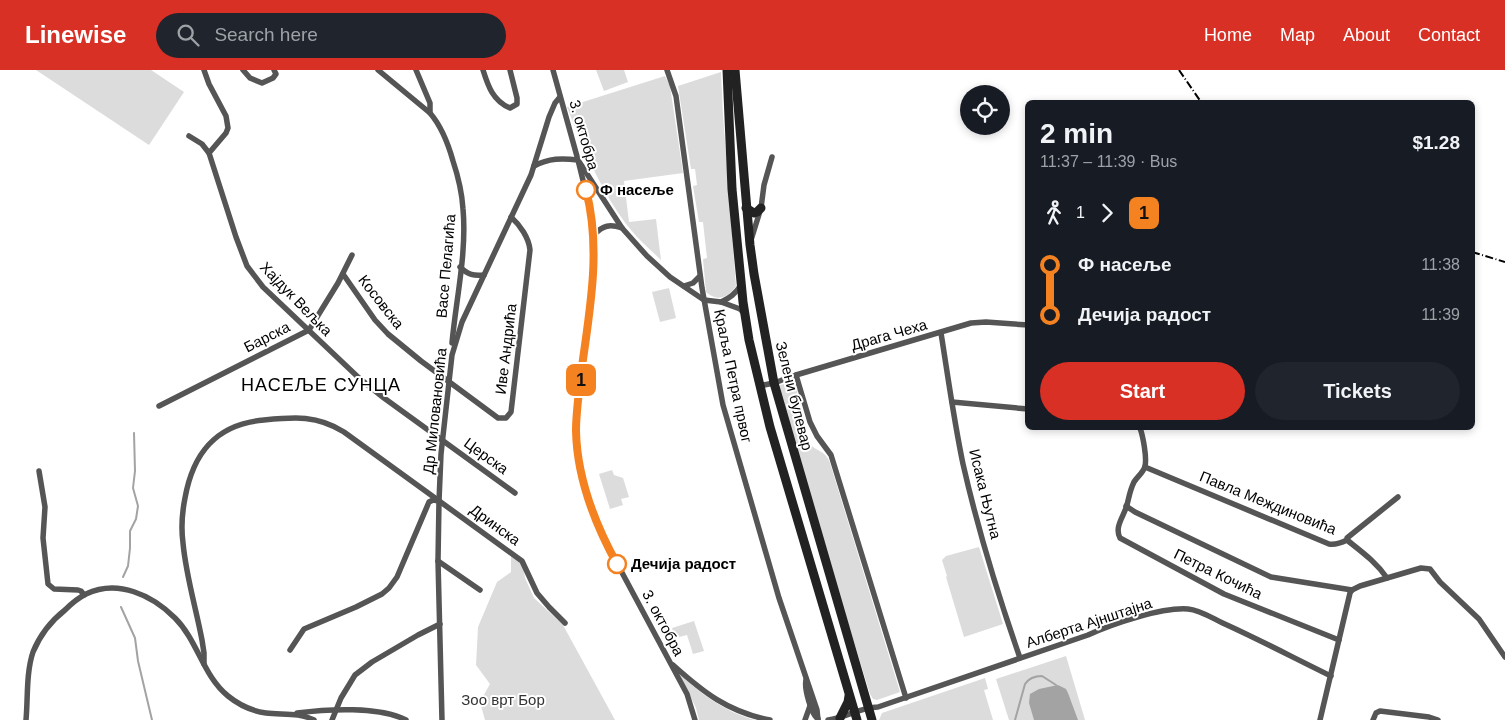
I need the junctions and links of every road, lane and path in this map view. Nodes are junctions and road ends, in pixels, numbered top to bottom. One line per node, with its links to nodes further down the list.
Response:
1 (204, 70): 15 (street)
2 (243, 70): 3 (street)
3 (274, 70)
4 (378, 70): 13 (street)
5 (416, 70): 13 (street, Васе Пелагића)
6 (483, 70): 7 (street)
7 (510, 70)
8 (553, 70): 12 (street, 3. октобра)
9 (667, 70): 29 (street, Краља Петра првог)
10 (727, 70): 30 (street, Зелени булевар)
11 (735, 70): 19 (street, Зелени булевар)
12 (560, 97): 17 (street, 3. октобра); 18 (street, Др Миловановића)
13 (430, 113): 26 (street, Васе Пелагића)
14 (189, 136): 15 (street, Хајдук Вељка)
15 (209, 154): 36 (street, Хајдук Вељка)
16 (772, 157): 20 (street)
17 (578, 160): 18 (street); 22 (street); 23 (street, 3. октобра)
18 (534, 166): 21 (street, Др Миловановића)
19 (746, 208): 20 (street); 24 (street, Зелени булевар)
20 (761, 208): 24 (street)
21 (511, 217): 28 (street, Др Миловановића); 40 (street, Иве Андрића)
22 (622, 228): 23 (street); 31 (street)
23 (594, 234): 66 (street, 3. октобра)
24 (750, 245): 41 (street, Зелени булевар)
25 (352, 255): 27 (street, Барска)
26 (460, 267): 28 (street); 38 (street, Васе Пелагића)
27 (343, 274): 36 (street, Барска); 40 (street, Косовска)
28 (484, 275): 38 (street, Др Миловановића)
29 (700, 276): 31 (street); 32 (street, Краља Петра првог)
30 (741, 285): 33 (street); 34 (street, Зелени булевар)
31 (684, 286): 32 (street)
32 (704, 300): 33 (street); 69 (street, Краља Петра првог)
33 (720, 302): 34 (street)
34 (744, 313): 42 (street, Зелени булевар)
35 (1025, 325): 37 (street, Драга Чеха)
36 (309, 330): 44 (street, Барска); 47 (street, Хајдук Вељка)
37 (941, 333): 39 (street, Драга Чеха); 43 (street, Исака Њутна)
38 (452, 355): 40 (street, Др Миловановића)
39 (796, 376): 41 (street, Драга Чеха); 71 (street)
40 (448, 381): 47 (street, Др Миловановића)
41 (774, 383): 42 (street, Драга Чеха); 74 (street, Зелени булевар)
42 (759, 386): 70 (street, Зелени булевар)
43 (952, 402): 45 (street); 65 (street, Исака Њутна)
44 (159, 406)
45 (1025, 409)
46 (1141, 430): 48 (street)
47 (442, 440): 50 (street, Церска); 52 (street, Др Миловановића)
48 (1145, 467): 53 (street); 54 (street, Павла Междиновића)
49 (39, 471): 59 (street)
50 (515, 493)
51 (1398, 497): 54 (street, Павла Междиновића)
52 (439, 501): 55 (street, Др Миловановића); 61 (street, Дринска); 63 (street); 67 (street, Дринска)
53 (1126, 506): 58 (street); 62 (street, Петра Кочића)
54 (1347, 540): 56 (street)
55 (438, 561): 57 (street); 60 (street, Др Миловановића)
56 (1387, 578): 58 (street); 64 (street)
57 (480, 590)
58 (1352, 590): 62 (street)
59 (84, 595): 67 (street); 78 (street)
60 (440, 624): 73 (street); 82 (street, Др Миловановића)
61 (565, 624)
62 (1339, 640): 68 (street)
63 (290, 650)
64 (1505, 657)
65 (1020, 658): 68 (street, Алберта Ајнштајна); 71 (street, Алберта Ајнштајна)
66 (670, 661): 83 (street, 3. октобра); 84 (street)
67 (204, 664): 75 (street)
68 (1331, 676): 88 (street)
69 (806, 680): 72 (street, Краља Петра првог); 86 (street, Краља Петра првог)
70 (849, 693): 76 (street, Зелени булевар); 77 (street)
71 (906, 698): 74 (street, Алберта Ајнштајна)
72 (810, 704): 85 (street); 86 (street, Краља Петра првог)
73 (336, 711): 75 (street); 80 (street); 81 (street)
74 (873, 713): 76 (street); 76 (street)
75 (291, 714): 79 (street)
76 (857, 717): 77 (street)
77 (840, 718): 87 (street)
78 (26, 720)
79 (314, 720)
80 (332, 720)
81 (406, 720)
82 (442, 720)
83 (696, 720)
84 (770, 720)
85 (806, 720)
86 (818, 720)
87 (828, 720)
88 (1320, 720)
89 (1373, 720): 90 (street)
90 (1438, 720)

